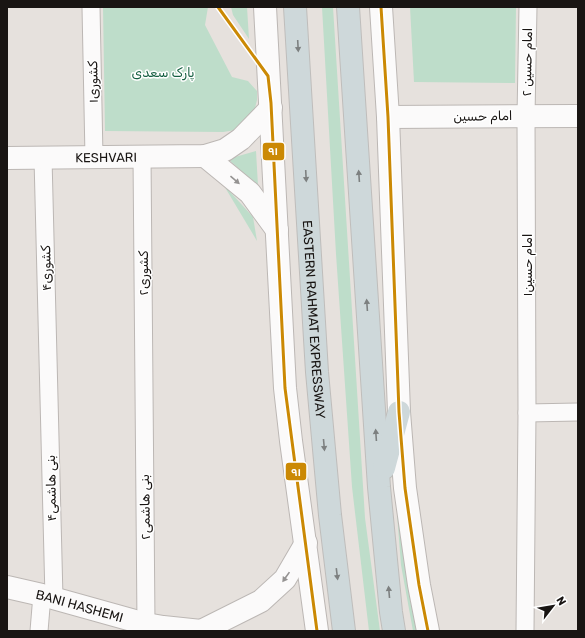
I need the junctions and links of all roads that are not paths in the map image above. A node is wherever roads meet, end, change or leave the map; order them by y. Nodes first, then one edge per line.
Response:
1 (91, 7) edge
2 (265, 7) edge
3 (295, 7) edge
4 (348, 7) edge
5 (381, 7) edge
6 (528, 7) edge
7 (270, 108) junction
8 (526, 116) junction
9 (578, 116) edge
10 (388, 118) junction
11 (142, 156) junction
12 (205, 156) junction
13 (94, 157) junction
14 (7, 158) edge
15 (43, 158) junction
16 (277, 230) junction
17 (48, 378) joint
18 (144, 390) joint
19 (399, 412) junction
20 (578, 412) edge
21 (527, 413) junction
22 (379, 487) junction
23 (306, 543) junction
24 (7, 586) edge
25 (48, 596) junction
26 (157, 627) edge
27 (39, 631) edge
28 (201, 631) edge
29 (317, 631) edge
30 (344, 631) edge
31 (394, 631) edge
32 (428, 631) edge
33 (525, 631) edge

1 - 13 street, ۱کشوری
2 - 7 main road
3 -> 30 highway, EASTERN RAHMAT EXPRESSWAY
22 -> 4 highway
5 - 10 main road
6 - 8 street, ۲ امام حسین
7 - 12 main road, KESHVARI
7 - 16 main road
8 - 9 main road, امام حسین
8 - 10 main road, امام حسین
8 - 21 street, امام حسین۱
10 - 19 main road
11 - 12 main road, KESHVARI
11 - 13 main road, KESHVARI
11 - 18 street, کشوری۲
12 -> 16 main road
13 - 15 main road, KESHVARI
14 - 15 main road, KESHVARI
15 - 17 street, کشوری۴
16 - 23 main road
17 - 25 street, ۴بنی هاشمی
18 - 26 street, ۲بنی هاشمی
19 - 22 highway
19 - 32 main road
20 - 21 street
21 - 33 street, امام حسین۱
31 -> 22 highway
23 -> 28 main road
23 - 29 main road
24 - 25 main road, BANI HASHEMI
25 - 26 main road, BANI HASHEMI
25 - 27 street, ۴بنی هاشمی
26 - 28 main road, BANI HASHEMI

